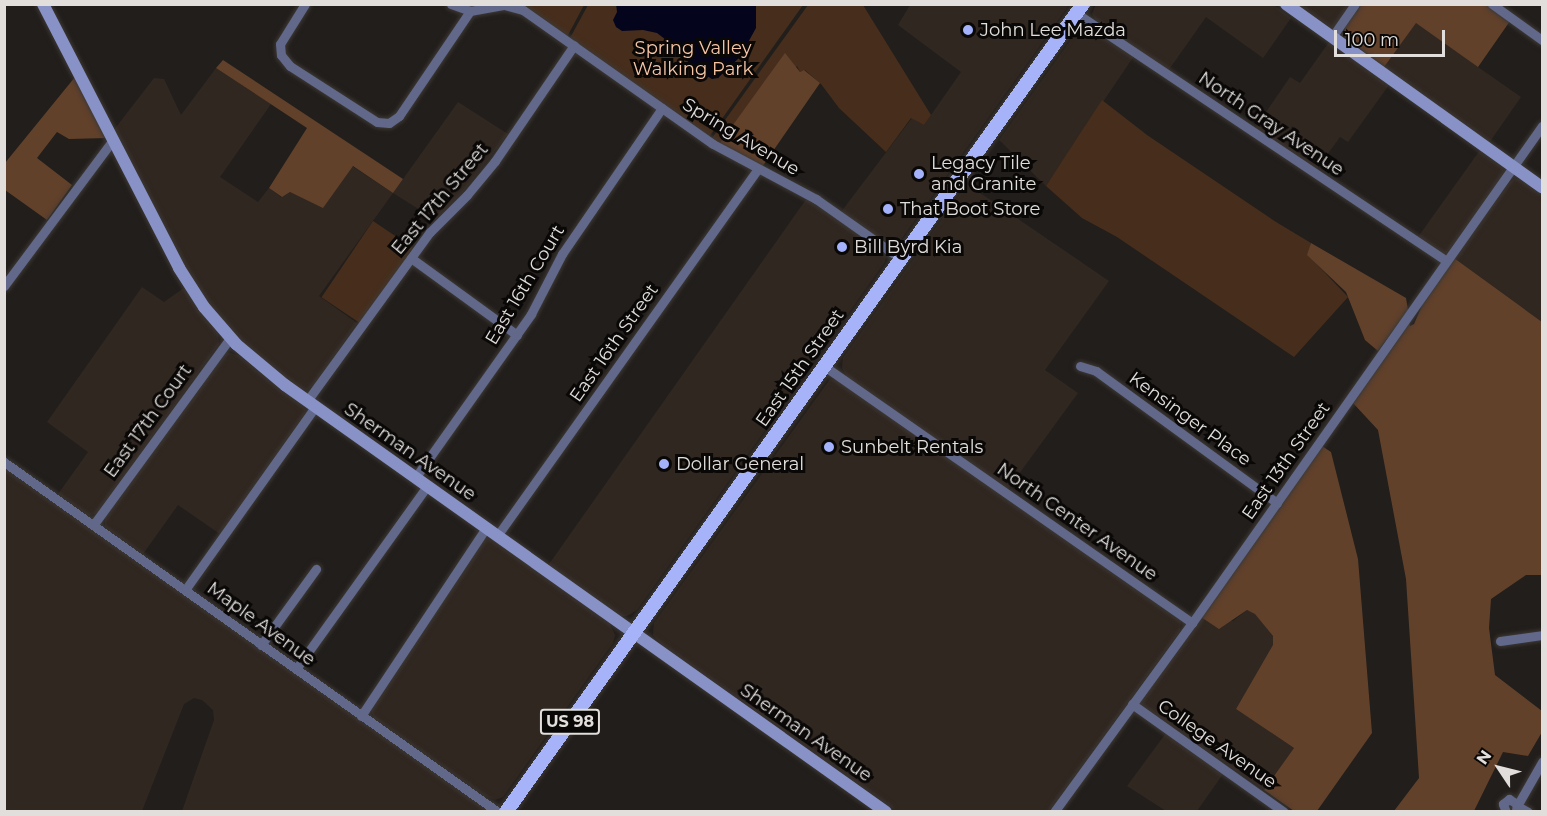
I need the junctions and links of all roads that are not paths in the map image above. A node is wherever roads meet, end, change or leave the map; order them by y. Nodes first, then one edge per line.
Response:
1 (43, 4) edge
2 (305, 4) edge
3 (451, 4) edge
4 (1286, 4) edge
5 (1355, 4) edge
6 (1492, 4) edge
7 (1079, 9) edge
8 (470, 11) junction
9 (1332, 38) junction
10 (1542, 40) edge
11 (574, 45) junction
12 (662, 108) junction
13 (1542, 126) edge
14 (113, 140) junction
15 (1514, 167) junction
16 (758, 169) junction
17 (1542, 187) edge
18 (411, 258) junction
19 (900, 259) junction
20 (1447, 261) junction
21 (4, 286) edge
22 (517, 334) junction
23 (230, 338) junction
24 (824, 366) junction
25 (1080, 366) dead end
26 (311, 404) junction
27 (4, 462) edge
28 (416, 478) junction
29 (427, 486) junction
30 (1277, 502) junction
31 (94, 524) junction
32 (486, 528) junction
33 (497, 536) junction
34 (316, 569) dead end
35 (185, 590) junction
36 (1192, 623) junction
37 (634, 633) junction
38 (1542, 635) edge
39 (1500, 641) dead end
40 (261, 645) junction
41 (296, 669) junction
42 (1132, 704) junction
43 (361, 716) junction
44 (1542, 762) edge
45 (1516, 809) edge
46 (498, 812) edge
47 (506, 812) edge
48 (886, 812) edge
49 (1054, 812) edge
50 (1284, 812) edge
51 (1506, 812) edge
52 (1528, 812) edge

1 - 14 street, Sherman Avenue
2 - 8 street
3 - 8 street
4 - 9 street
5 - 9 street
6 - 10 street
7 - 19 main road, East 15th Street / US 98
7 - 20 street, North Gray Avenue
8 - 11 street, Spring Avenue
9 - 15 street
11 - 12 street, Spring Avenue
11 - 18 street, East 17th Street
12 - 16 street, Spring Avenue
12 - 22 street, East 16th Court
13 - 15 street, East 13th Street
14 - 21 street
14 - 23 street, Sherman Avenue
15 - 17 street
15 - 20 street, East 13th Street
16 - 19 street, Spring Avenue
16 - 33 street, East 16th Street
18 - 22 street
18 - 26 street, East 17th Street
19 - 24 main road, East 15th Street / US 98
20 - 30 street, East 13th Street
22 - 28 street, East 16th Court
23 - 26 street, Sherman Avenue
23 - 31 street, East 17th Court
24 - 36 street, North Center Avenue
24 - 37 main road, East 15th Street / US 98
25 - 30 street, Kensinger Place
26 - 28 street, Sherman Avenue
26 - 35 street, East 17th Street
27 - 31 street, Maple Avenue
28 - 29 street, Sherman Avenue
29 - 32 street, Sherman Avenue
29 - 41 street
30 - 36 street, East 13th Street
31 - 35 street, Maple Avenue
32 - 33 street, Sherman Avenue
32 - 43 street
33 - 37 street, Sherman Avenue
34 - 40 street
35 - 40 street, Maple Avenue
36 - 42 street, East 13th Street
37 - 47 main road, East 15th Street / US 98
37 - 48 street, Sherman Avenue
38 - 39 street
40 - 41 street, Maple Avenue
41 - 43 street, Maple Avenue
42 - 49 street, East 13th Street
42 - 50 street, College Avenue
43 - 46 street, Maple Avenue
44 - 45 street
45 - 51 street
45 - 52 street

